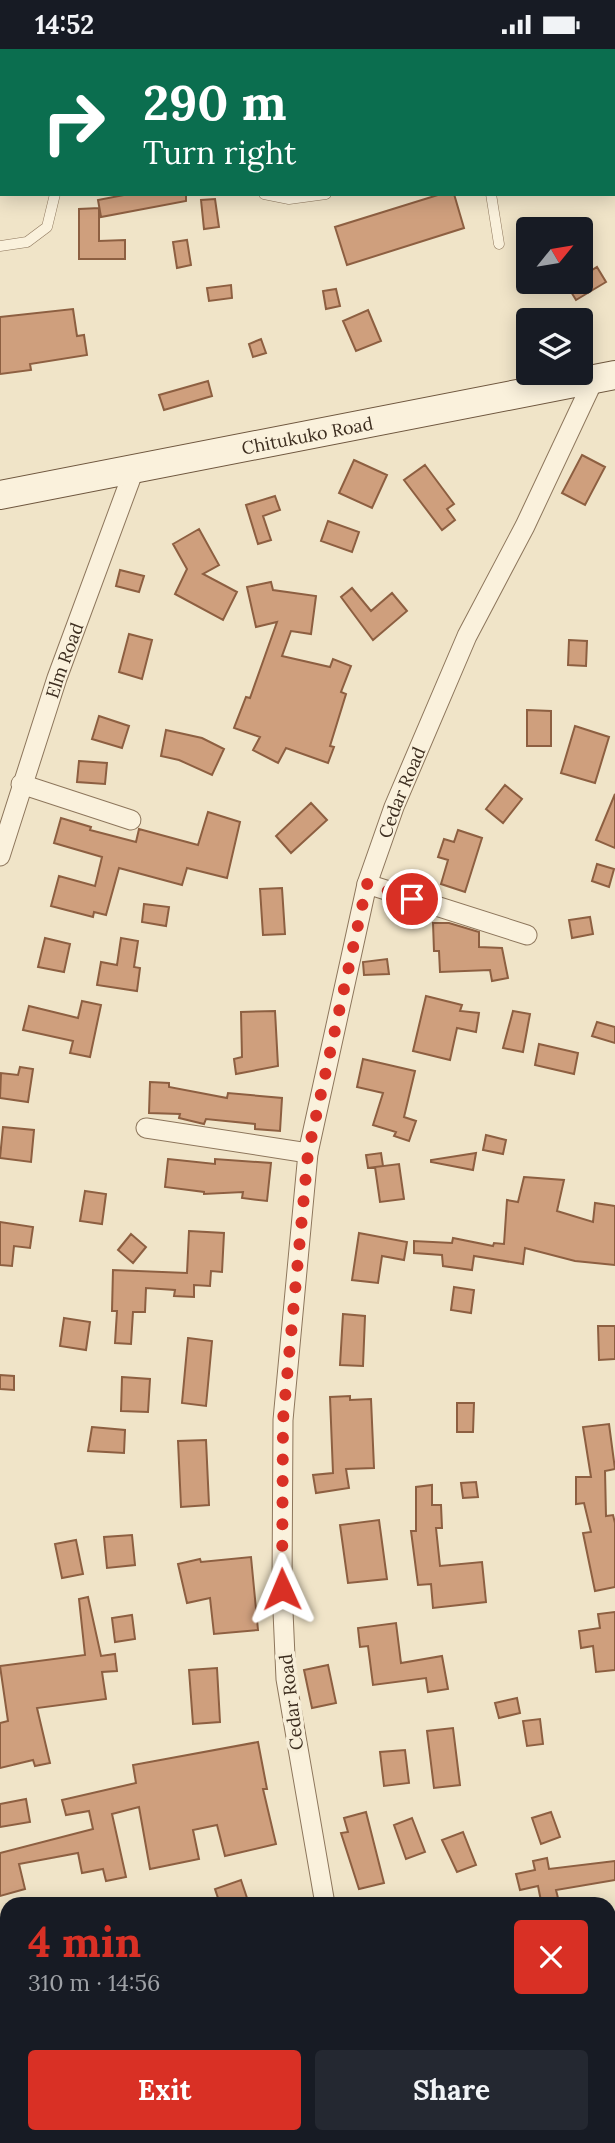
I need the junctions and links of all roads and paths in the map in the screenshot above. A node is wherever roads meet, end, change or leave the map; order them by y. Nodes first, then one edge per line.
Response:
1 (55, 196) edge
2 (274, 196) edge
3 (311, 196) edge
4 (491, 196) edge
5 (499, 244) dead end
6 (0, 246) edge
7 (604, 377) edge
8 (135, 467) junction
9 (0, 495) edge
10 (21, 784) junction
11 (131, 820) dead end
12 (0, 856) edge
13 (367, 884) junction
14 (527, 935) dead end
15 (146, 1128) dead end
16 (308, 1153) junction
17 (323, 1897) edge

1 - 6 lane
2 - 3 lane
4 - 5 lane
7 - 8 street, Chitukuko Road
7 - 13 street, Cedar Road
8 - 9 street, Chitukuko Road
8 - 10 street, Elm Road
10 - 11 street
10 - 12 street, Elm Road
13 - 14 street
13 - 16 street, Cedar Road
15 - 16 street
16 - 17 street, Cedar Road

